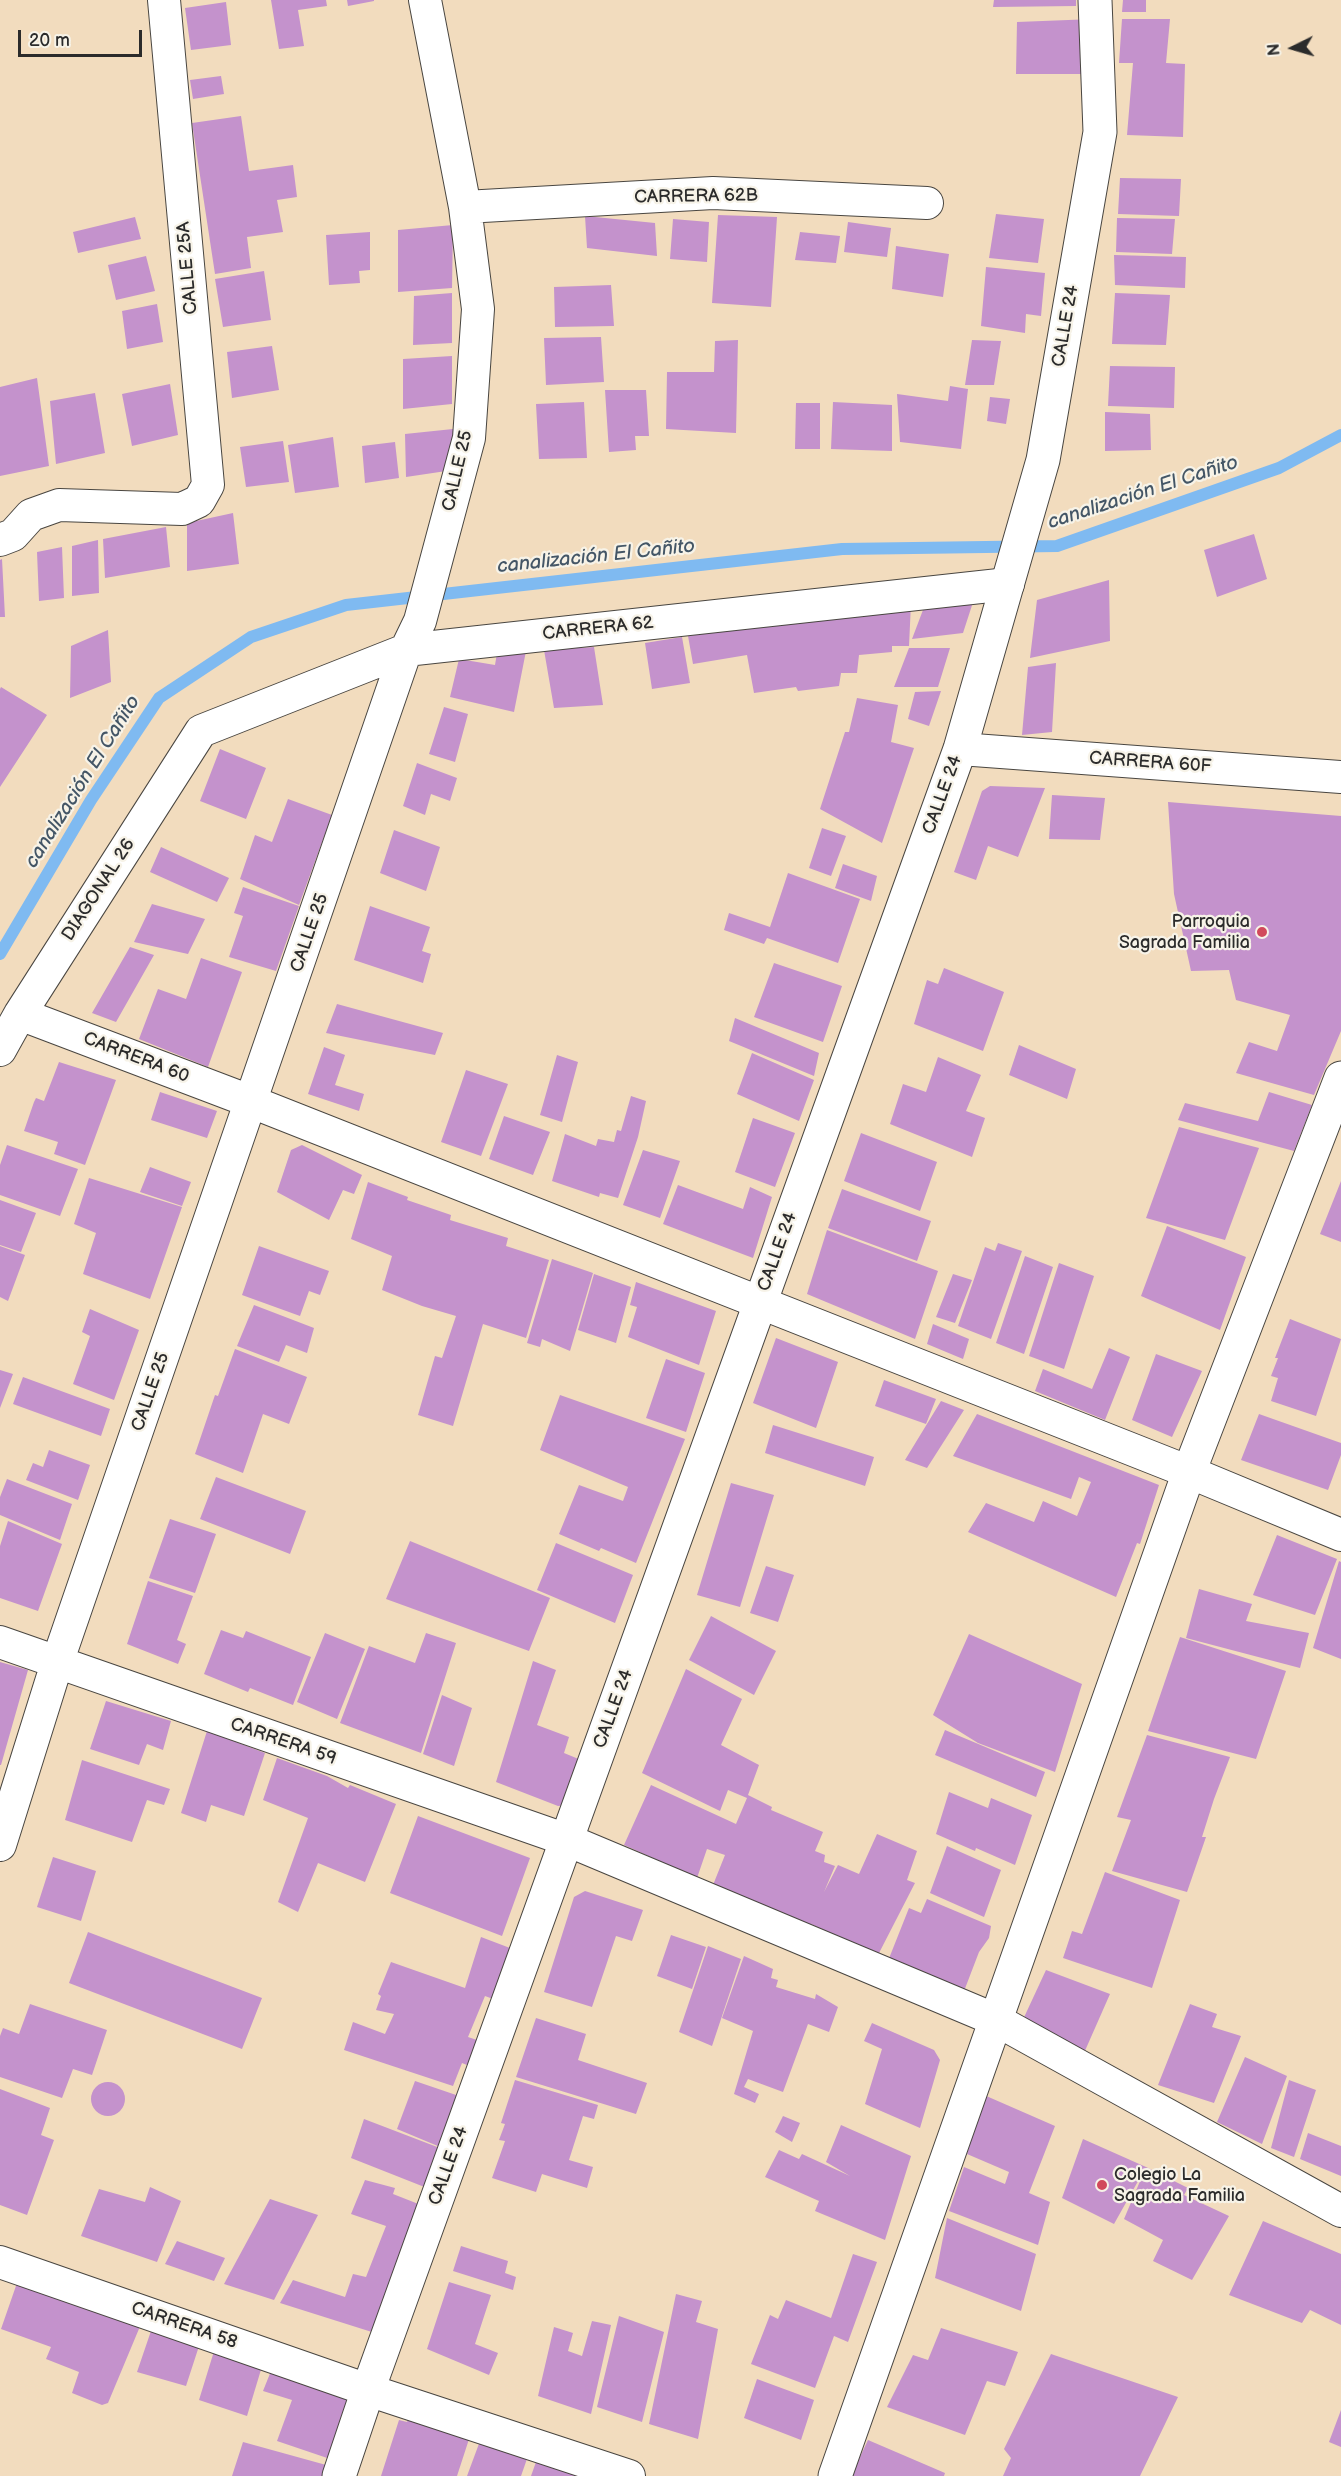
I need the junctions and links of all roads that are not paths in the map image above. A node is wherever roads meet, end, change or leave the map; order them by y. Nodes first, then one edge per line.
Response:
1 (164, 0) edge
2 (425, 0) edge
3 (1095, 0) edge
4 (927, 203) dead end
5 (465, 207) junction
6 (0, 540) edge
7 (1011, 575) junction
8 (406, 650) junction
9 (201, 731) joint
10 (960, 749) junction
11 (1341, 777) edge
12 (20, 1014) junction
13 (0, 1050) edge
14 (1341, 1078) edge
15 (252, 1102) junction
16 (760, 1303) junction
17 (1189, 1472) junction
18 (1341, 1535) edge
19 (0, 1642) edge
20 (57, 1663) junction
21 (567, 1840) junction
22 (0, 1845) edge
23 (996, 2020) junction
24 (1341, 2211) edge
25 (0, 2262) edge
26 (368, 2390) junction
27 (339, 2476) edge
28 (629, 2476) edge
29 (835, 2476) edge

1 - 6 street, CALLE 25A
2 - 5 street, CALLE 25
3 - 7 main road, CALLE 24
4 - 5 street, CARRERA 62B
5 - 8 street, CALLE 25
7 - 8 street, CARRERA 62
7 - 10 main road, CALLE 24
8 - 9 street, CARRERA 62
8 - 15 street, CALLE 25
9 - 12 street, DIAGONAL 26
10 - 11 street, CARRERA 60F
10 - 16 main road, CALLE 24
12 - 13 street, DIAGONAL 26
12 - 15 street, CARRERA 60
14 - 17 main road
15 - 16 street, CARRERA 60
15 - 20 street, CALLE 25
16 - 17 street, CARRERA 60
16 - 21 main road, CALLE 24
17 - 18 street, CARRERA 60
17 - 23 main road
19 - 20 street, CARRERA 59
20 - 21 street, CARRERA 59
20 - 22 street, CALLE 25
21 - 23 street, CARRERA 59
21 - 26 main road, CALLE 24
23 - 24 street, CARRERA 59
23 - 29 main road
25 - 26 street, CARRERA 58
26 - 27 main road, CALLE 24
26 - 28 street, CARRERA 58

